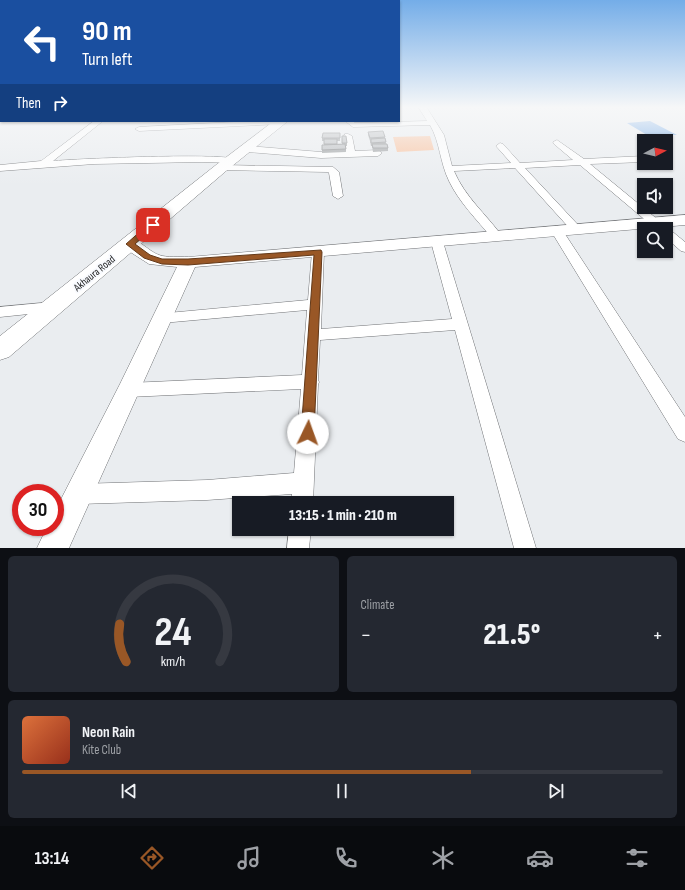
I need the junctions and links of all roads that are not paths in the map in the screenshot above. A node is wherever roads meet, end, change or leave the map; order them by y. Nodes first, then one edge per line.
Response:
1 (83, 134) edge
2 (267, 134) edge
3 (438, 134) edge
4 (348, 136) edge
5 (557, 142) dead end
6 (500, 146) dead end
7 (248, 149) junction
8 (378, 153) edge
9 (351, 154) junction
10 (637, 159) edge
11 (581, 162) junction
12 (44, 163) junction
13 (227, 164) junction
14 (517, 166) junction
15 (0, 168) edge
16 (449, 169) junction
17 (338, 196) dead end
18 (685, 220) edge
19 (654, 222) edge
20 (673, 224) edge
21 (637, 228) edge
22 (576, 229) junction
23 (557, 231) junction
24 (496, 236) junction
25 (673, 238) edge
26 (437, 242) junction
27 (130, 244) junction
28 (685, 248) edge
29 (318, 252) junction
30 (188, 262) junction
31 (315, 304) junction
32 (53, 307) junction
33 (0, 312) edge
34 (162, 318) junction
35 (461, 324) junction
36 (313, 335) junction
37 (0, 350) edge
38 (310, 382) junction
39 (129, 390) junction
40 (685, 433) edge
41 (304, 483) junction
42 (79, 494) junction
43 (303, 496) edge
44 (299, 536) edge
45 (53, 548) edge
46 (298, 548) edge
47 (525, 548) edge

1 - 12 street
2 - 7 main road, Akhaura Road
3 - 16 street
4 - 9 street
5 - 11 street
6 - 14 street
7 - 9 street
7 - 13 main road, Akhaura Road
8 - 9 street
10 - 11 street
11 - 14 street
11 - 19 street
12 - 13 street
12 - 15 street
13 - 17 street
13 - 27 main road, Akhaura Road
14 - 16 street
14 - 22 street
16 - 24 street
18 - 20 street
21 - 22 street
22 - 23 street
23 - 24 street
23 - 40 street
24 - 26 street
25 - 28 street
26 - 29 street
26 - 35 street
27 - 30 street
27 - 32 main road, Akhaura Road
29 - 30 street
29 - 31 street
30 - 34 street
31 - 34 street
31 - 36 street
32 - 33 street
32 - 37 main road, Akhaura Road
34 - 39 street
35 - 36 street
35 - 47 street
36 - 38 street
38 - 39 street
38 - 41 street
39 - 42 street
41 - 42 street
41 - 43 street
42 - 45 street
44 - 46 street

